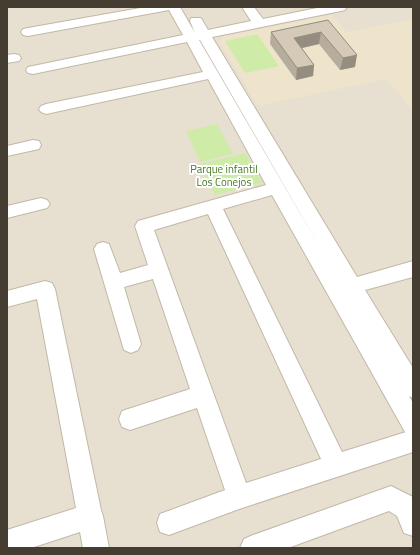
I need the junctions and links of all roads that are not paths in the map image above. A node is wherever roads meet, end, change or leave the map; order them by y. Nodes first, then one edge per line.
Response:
1 (167, 7) edge
2 (174, 7) edge
3 (188, 7) edge
4 (248, 7) edge
5 (341, 7) edge
6 (307, 10) edge
7 (260, 23) junction
8 (28, 32) dead end
9 (198, 37) junction
10 (33, 70) dead end
11 (212, 74) junction
12 (46, 109) dead end
13 (33, 145) dead end
14 (7, 151) edge
15 (276, 188) junction
16 (41, 204) dead end
17 (213, 206) junction
18 (7, 212) edge
19 (103, 249) dead end
20 (160, 269) junction
21 (413, 270) edge
22 (113, 283) junction
23 (353, 285) junction
24 (335, 290) junction
25 (7, 298) edge
26 (131, 344) dead end
27 (413, 388) edge
28 (204, 396) junction
29 (130, 419) dead end
30 (413, 424) edge
31 (413, 441) edge
32 (336, 465) junction
33 (239, 497) junction
34 (91, 516) junction
35 (169, 523) dead end
36 (413, 524) edge
37 (7, 543) edge
38 (96, 548) edge
39 (253, 548) edge

1 - 8 street
2 - 9 street
3 - 9 street
4 - 7 street
5 - 6 street
6 - 7 street
7 - 9 street
9 - 10 street
9 - 11 street
9 - 23 street
11 - 12 street
11 - 15 street
13 - 14 street
15 - 17 street
15 - 24 street
16 - 18 street
17 - 20 street
17 - 32 street
19 - 22 street
20 - 22 street
20 - 28 street
21 - 23 street
22 - 26 street
23 - 24 street
23 - 27 street
24 - 30 street
25 - 34 street
28 - 29 street
28 - 33 street
31 - 32 street
32 - 33 street
33 - 35 street
34 - 37 street
34 - 38 street
36 - 39 street

